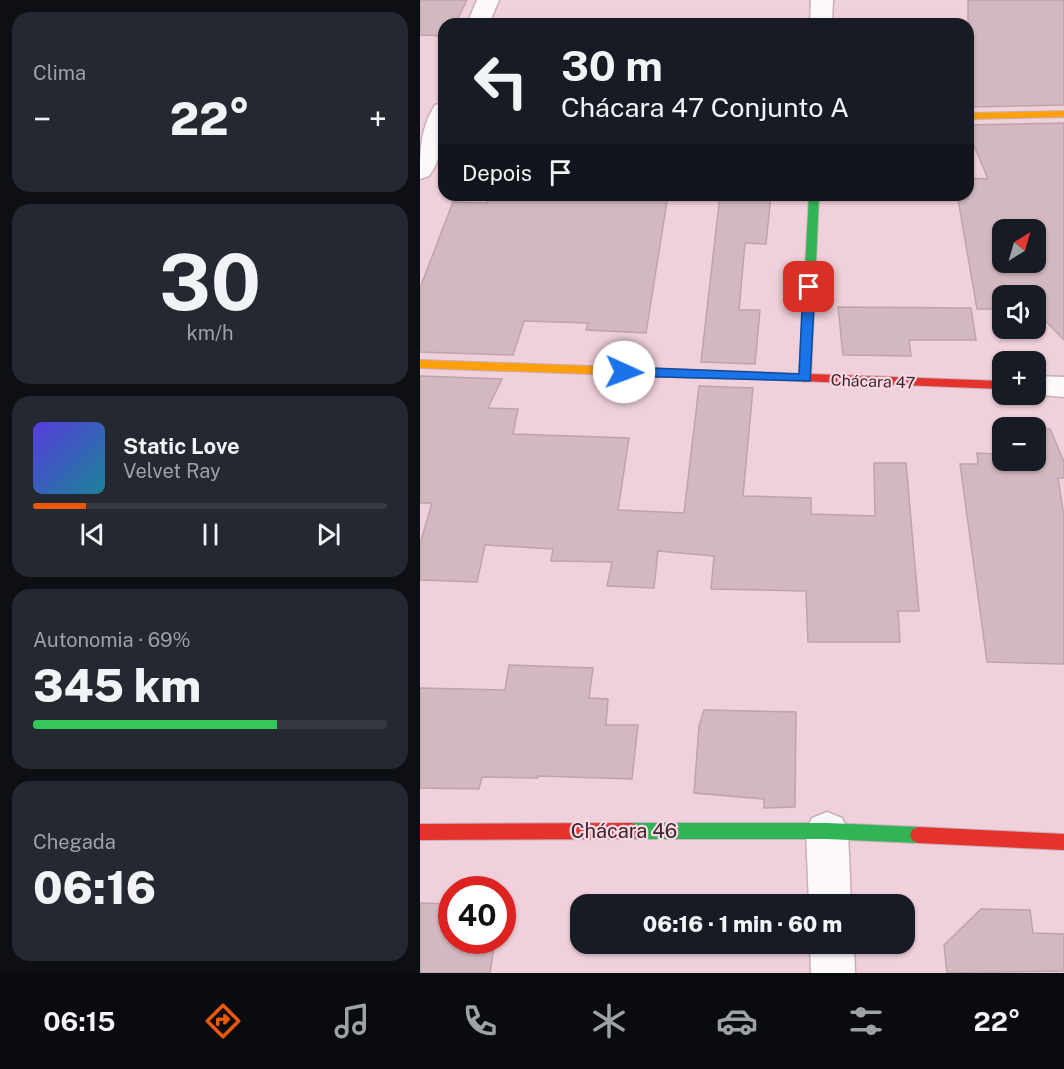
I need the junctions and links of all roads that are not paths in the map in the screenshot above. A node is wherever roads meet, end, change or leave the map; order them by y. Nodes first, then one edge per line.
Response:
1 (488, 0) edge
2 (822, 0) edge
3 (480, 18) edge
4 (821, 18) edge
5 (1064, 114) edge
6 (974, 116) edge
7 (438, 125) edge
8 (420, 171) edge
9 (814, 201) edge
10 (420, 364) edge
11 (805, 378) junction
12 (992, 385) edge
13 (1046, 386) edge
14 (1064, 387) edge
15 (420, 831) edge
16 (827, 831) junction
17 (1064, 842) edge
18 (830, 894) edge
19 (832, 954) edge
20 (833, 973) edge

1 - 3 street
2 - 4 street
5 - 6 street
7 - 8 street
9 - 11 street
10 - 11 street, Chácara 47
11 - 12 street, Chácara 47
13 - 14 street
15 - 16 street, Chácara 46
16 - 17 street, Chácara 46
16 - 18 street
19 - 20 street

